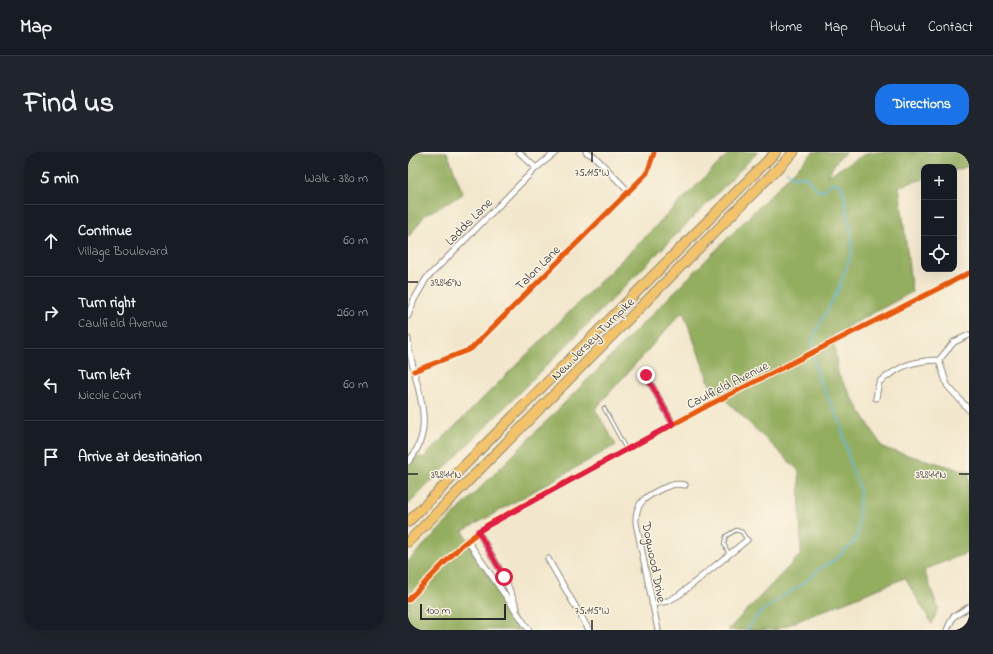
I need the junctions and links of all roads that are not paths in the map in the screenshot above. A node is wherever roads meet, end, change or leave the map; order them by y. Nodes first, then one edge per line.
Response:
1 (519, 152) edge
2 (556, 152) edge
3 (586, 152) edge
4 (776, 152) edge
5 (794, 152) edge
6 (654, 153) edge
7 (536, 168) junction
8 (628, 191) junction
9 (969, 273) edge
10 (408, 316) edge
11 (969, 335) edge
12 (408, 339) edge
13 (939, 360) junction
14 (414, 370) junction
15 (646, 375) dead end
16 (876, 398) dead end
17 (604, 408) dead end
18 (969, 410) edge
19 (673, 424) junction
20 (626, 449) junction
21 (408, 462) edge
22 (685, 485) dead end
23 (408, 522) edge
24 (478, 531) junction
25 (467, 540) junction
26 (747, 540) joint
27 (408, 542) edge
28 (729, 554) junction
29 (548, 559) dead end
30 (408, 600) edge
31 (652, 604) junction
32 (969, 608) edge
33 (521, 616) junction
34 (529, 630) edge
35 (589, 630) edge
36 (658, 630) edge
37 (947, 630) edge

1 - 7 street
2 - 7 street, Ladds Lane
3 - 8 street
4 - 23 highway, New Jersey Turnpike
5 - 27 highway, New Jersey Turnpike
6 - 8 street, Talon Lane
7 - 10 street, Ladds Lane
8 - 14 street, Talon Lane
9 - 19 street, Caulfield Avenue
11 - 13 street
12 - 14 street
13 - 16 street
13 - 18 street
14 - 21 street
15 - 19 street
17 - 20 lane
19 - 20 street, Caulfield Avenue
20 - 24 street, Caulfield Avenue
22 - 31 street, Dogwood Drive
24 - 25 street, Caulfield Avenue
24 - 33 street
25 - 30 street, Caulfield Avenue
25 - 33 street
26 - 28 street
26 - 28 lane
28 - 31 street
29 - 35 street
31 - 36 street, Dogwood Drive
32 - 37 street
33 - 34 street

